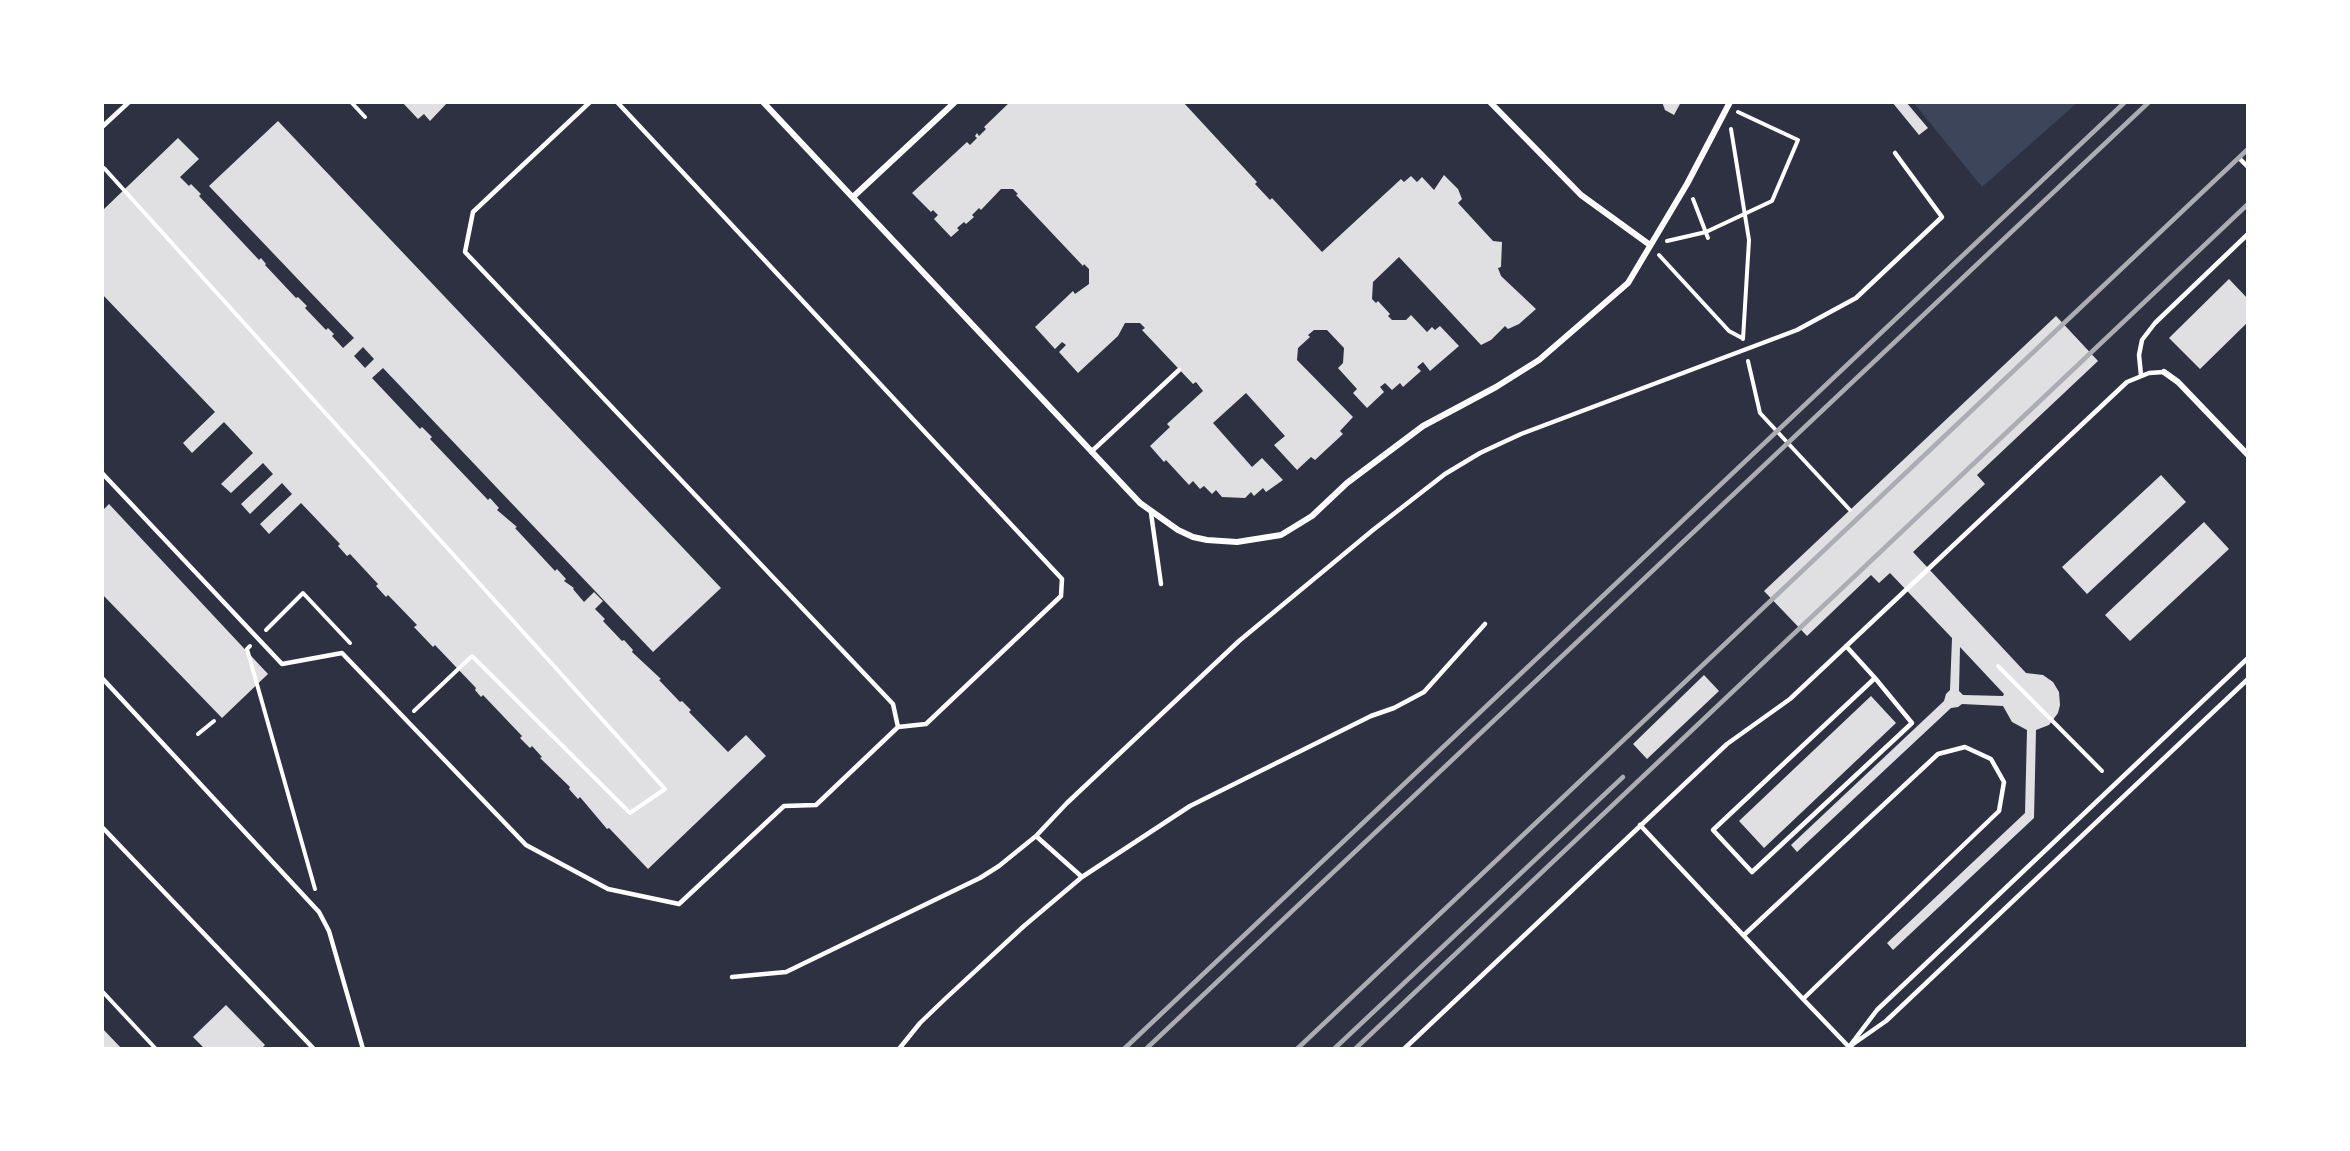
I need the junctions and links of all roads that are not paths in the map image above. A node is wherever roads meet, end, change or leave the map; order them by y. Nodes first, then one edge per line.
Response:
1 (129, 102) edge
2 (590, 102) edge
3 (616, 102) edge
4 (763, 102) edge
5 (955, 102) edge
6 (1490, 102) edge
7 (1729, 104) edge
8 (102, 127) edge
9 (1895, 153) dead end
10 (2239, 158) dead end
11 (2248, 167) edge
12 (853, 197) junction
13 (2248, 234) edge
14 (1650, 245) junction
15 (1179, 370) dead end
16 (2164, 372) joint
17 (2141, 375) junction
18 (1091, 452) junction
19 (2248, 455) edge
20 (102, 472) edge
21 (1151, 513) junction
22 (1161, 584) dead end
23 (1485, 624) dead end
24 (1846, 646) junction
25 (2248, 658) edge
26 (102, 678) edge
27 (1875, 678) junction
28 (2248, 679) edge
29 (898, 727) junction
30 (1640, 825) junction
31 (102, 827) edge
32 (1036, 836) junction
33 (1082, 877) junction
34 (1744, 935) junction
35 (732, 976) dead end
36 (1803, 999) junction
37 (1850, 1048) edge
38 (314, 1049) edge
39 (363, 1049) edge
40 (899, 1049) edge
41 (1404, 1049) edge

1 - 8 lane
2 - 29 lane
3 - 29 lane
4 - 12 street
5 - 12 street
6 - 14 street
7 - 14 street
9 - 32 lane
10 - 11 lane
12 - 18 street
13 - 17 lane
14 - 21 street
15 - 18 lane
16 - 17 lane
16 - 19 street
17 - 24 lane
18 - 21 street
20 - 29 lane
21 - 22 lane
23 - 33 lane
24 - 27 lane
24 - 30 lane
25 - 37 lane
26 - 39 lane
27 - 27 lane
28 - 37 lane
30 - 34 lane
30 - 41 lane
31 - 38 lane
32 - 33 lane
32 - 35 lane
33 - 40 lane
34 - 36 lane
34 - 36 lane
36 - 37 lane

